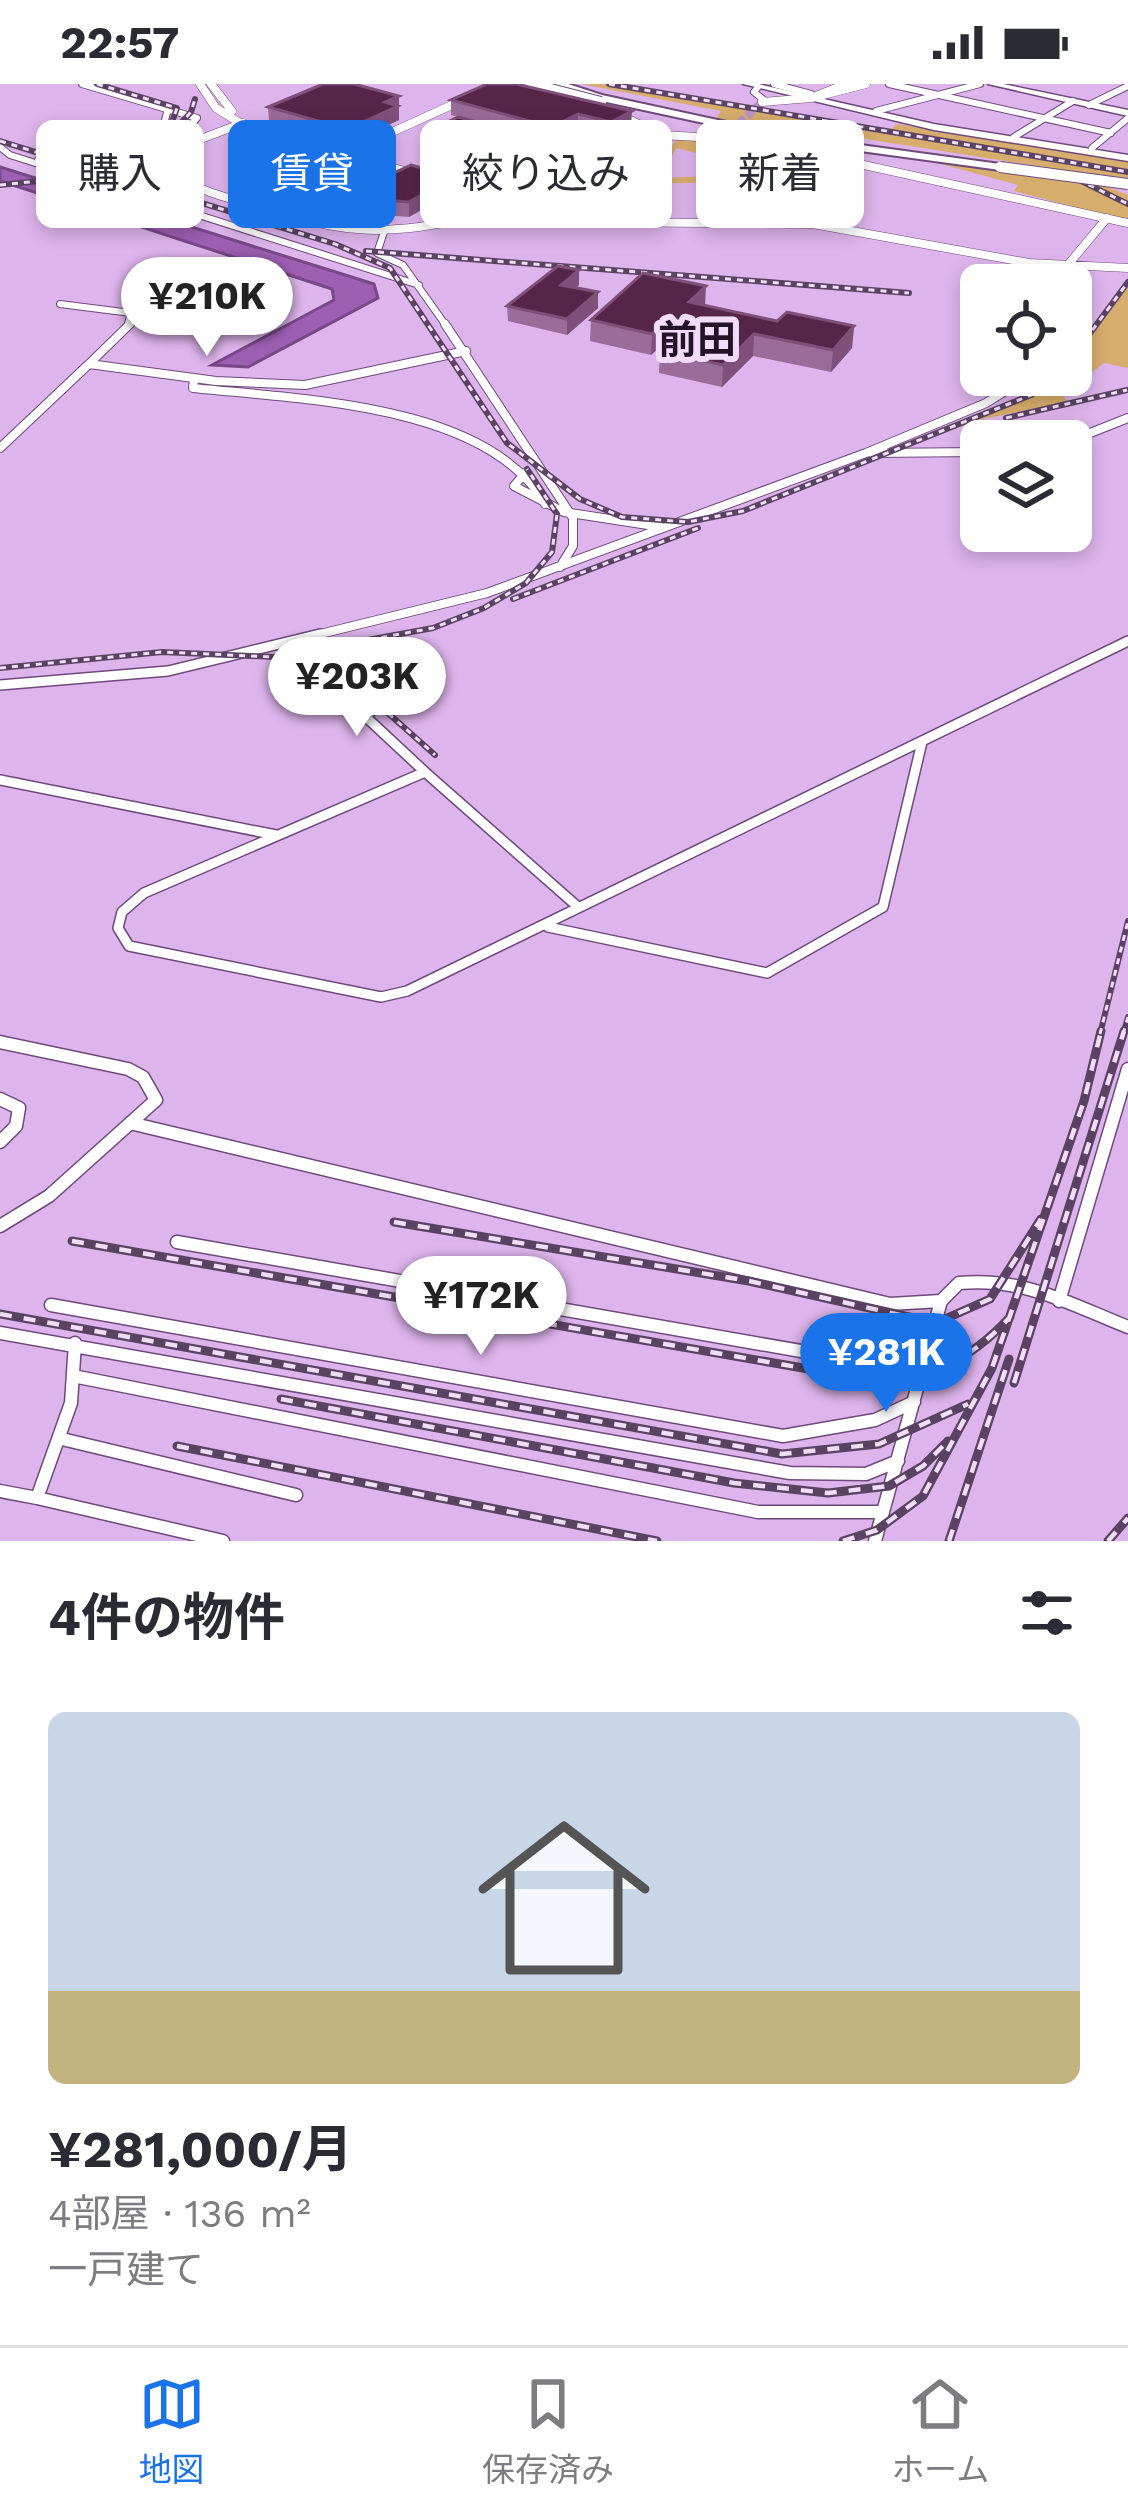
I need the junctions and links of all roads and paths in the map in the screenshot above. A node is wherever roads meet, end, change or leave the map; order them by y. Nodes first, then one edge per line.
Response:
1 (82, 84) edge
2 (200, 84) edge
3 (211, 84) edge
4 (531, 84) edge
5 (546, 84) edge
6 (558, 84) edge
7 (747, 84) edge
8 (774, 84) edge
9 (846, 84) edge
10 (866, 84) edge
11 (889, 84) edge
12 (980, 84) edge
13 (992, 84) edge
14 (1010, 84) edge
15 (1115, 84) edge
16 (759, 86) edge
17 (1127, 87) edge
18 (517, 88) edge
19 (576, 88) edge
20 (482, 92) edge
21 (938, 95) junction
22 (810, 97) junction
23 (763, 101) joint
24 (1073, 101) junction
25 (1090, 103) junction
26 (168, 109) junction
27 (876, 111) junction
28 (1128, 113) edge
29 (428, 116) junction
30 (632, 117) junction
31 (1044, 118) junction
32 (165, 120) edge
33 (195, 120) edge
34 (235, 120) edge
35 (250, 120) edge
36 (442, 120) edge
37 (637, 120) edge
38 (712, 120) edge
39 (715, 120) edge
40 (715, 120) edge
41 (696, 121) edge
42 (228, 128) edge
43 (396, 130) edge
44 (1111, 133) junction
45 (672, 135) edge
46 (1014, 137) junction
47 (864, 145) edge
48 (0, 147) edge
49 (1092, 148) junction
50 (864, 149) edge
51 (10, 155) junction
52 (1128, 156) edge
53 (22, 159) junction
54 (0, 160) edge
55 (36, 160) edge
56 (36, 163) edge
57 (1000, 165) junction
58 (396, 168) edge
59 (417, 175) edge
60 (1128, 182) edge
61 (228, 198) edge
62 (204, 217) edge
63 (1107, 218) junction
64 (1128, 223) edge
65 (420, 226) edge
66 (672, 226) edge
67 (373, 228) edge
68 (385, 229) junction
69 (1069, 264) joint
70 (1092, 264) edge
71 (1128, 265) edge
72 (419, 285) junction
73 (60, 304) dead end
74 (466, 351) junction
75 (89, 364) junction
76 (194, 379) junction
77 (997, 396) edge
78 (1128, 418) edge
79 (1092, 432) edge
80 (0, 448) edge
81 (960, 452) edge
82 (866, 453) junction
83 (525, 473) junction
84 (545, 504) junction
85 (569, 512) junction
86 (667, 527) junction
87 (560, 567) junction
88 (1128, 641) edge
89 (0, 685) edge
90 (385, 695) dead end
91 (922, 742) junction
92 (425, 772) junction
93 (0, 780) edge
94 (277, 835) junction
95 (578, 907) junction
96 (548, 927) junction
97 (0, 1042) edge
98 (1128, 1069) edge
99 (0, 1099) edge
100 (130, 1123) junction
101 (0, 1142) edge
102 (0, 1226) edge
103 (177, 1242) dead end
104 (941, 1301) junction
105 (1059, 1301) junction
106 (51, 1305) dead end
107 (1128, 1327) edge
108 (0, 1333) edge
109 (75, 1342) junction
110 (929, 1357) junction
111 (78, 1378) junction
112 (914, 1402) junction
113 (62, 1439) junction
114 (898, 1461) junction
115 (0, 1491) edge
116 (296, 1495) dead end
117 (37, 1498) junction
118 (881, 1512) junction
119 (223, 1541) edge
120 (875, 1541) edge

1 - 26 street
2 - 34 street
3 - 35 street
4 - 41 highway, bridge
5 - 38 highway
6 - 39 highway
7 - 16 main road
8 - 22 street
9 - 22 street
10 - 22 street
11 - 21 street
12 - 21 street
13 - 24 main road
14 - 25 main road
15 - 17 street
16 - 22 main road
16 - 23 street
17 - 25 street
18 - 30 street
19 - 30 highway
19 - 40 highway
20 - 29 street
21 - 27 street
21 - 31 street
22 - 23 street
22 - 27 main road
22 - 52 main road
24 - 25 main road
24 - 31 street
25 - 28 main road
26 - 32 street
26 - 33 street
27 - 46 main road
28 - 44 street
29 - 36 street
29 - 43 street
30 - 37 street
31 - 44 street
31 - 46 street
42 - 61 street
44 - 49 street
45 - 63 street
46 - 49 main road
47 - 57 highway
48 - 51 street
49 - 52 main road
50 - 57 highway
51 - 53 street
51 - 54 street
53 - 55 street
53 - 56 street
57 - 60 highway, bridge
58 - 59 street
62 - 72 street
63 - 64 street
63 - 69 street
65 - 68 street
66 - 69 street
67 - 68 street
68 - 72 street
70 - 71 street
72 - 74 street
73 - 75 street
74 - 76 street
74 - 85 street
75 - 76 street
75 - 80 street
76 - 83 street
77 - 82 street
78 - 79 street
81 - 82 street
82 - 86 street
83 - 84 street
83 - 84 street
84 - 85 street
85 - 86 street
85 - 87 street
86 - 87 street
87 - 89 street
88 - 91 street
90 - 92 street
91 - 95 street
91 - 96 street
92 - 94 street
92 - 95 street
93 - 94 street
94 - 96 street
95 - 96 street
97 - 100 street
98 - 105 street
99 - 101 street
100 - 102 street
100 - 104 street
103 - 110 street
104 - 105 street
104 - 110 street
105 - 107 street
106 - 112 street
108 - 109 street
109 - 111 street
109 - 114 street
110 - 112 street
111 - 113 street
111 - 118 street
112 - 114 street
113 - 116 street
113 - 117 street
114 - 118 street
115 - 117 street
117 - 119 street
118 - 120 street

